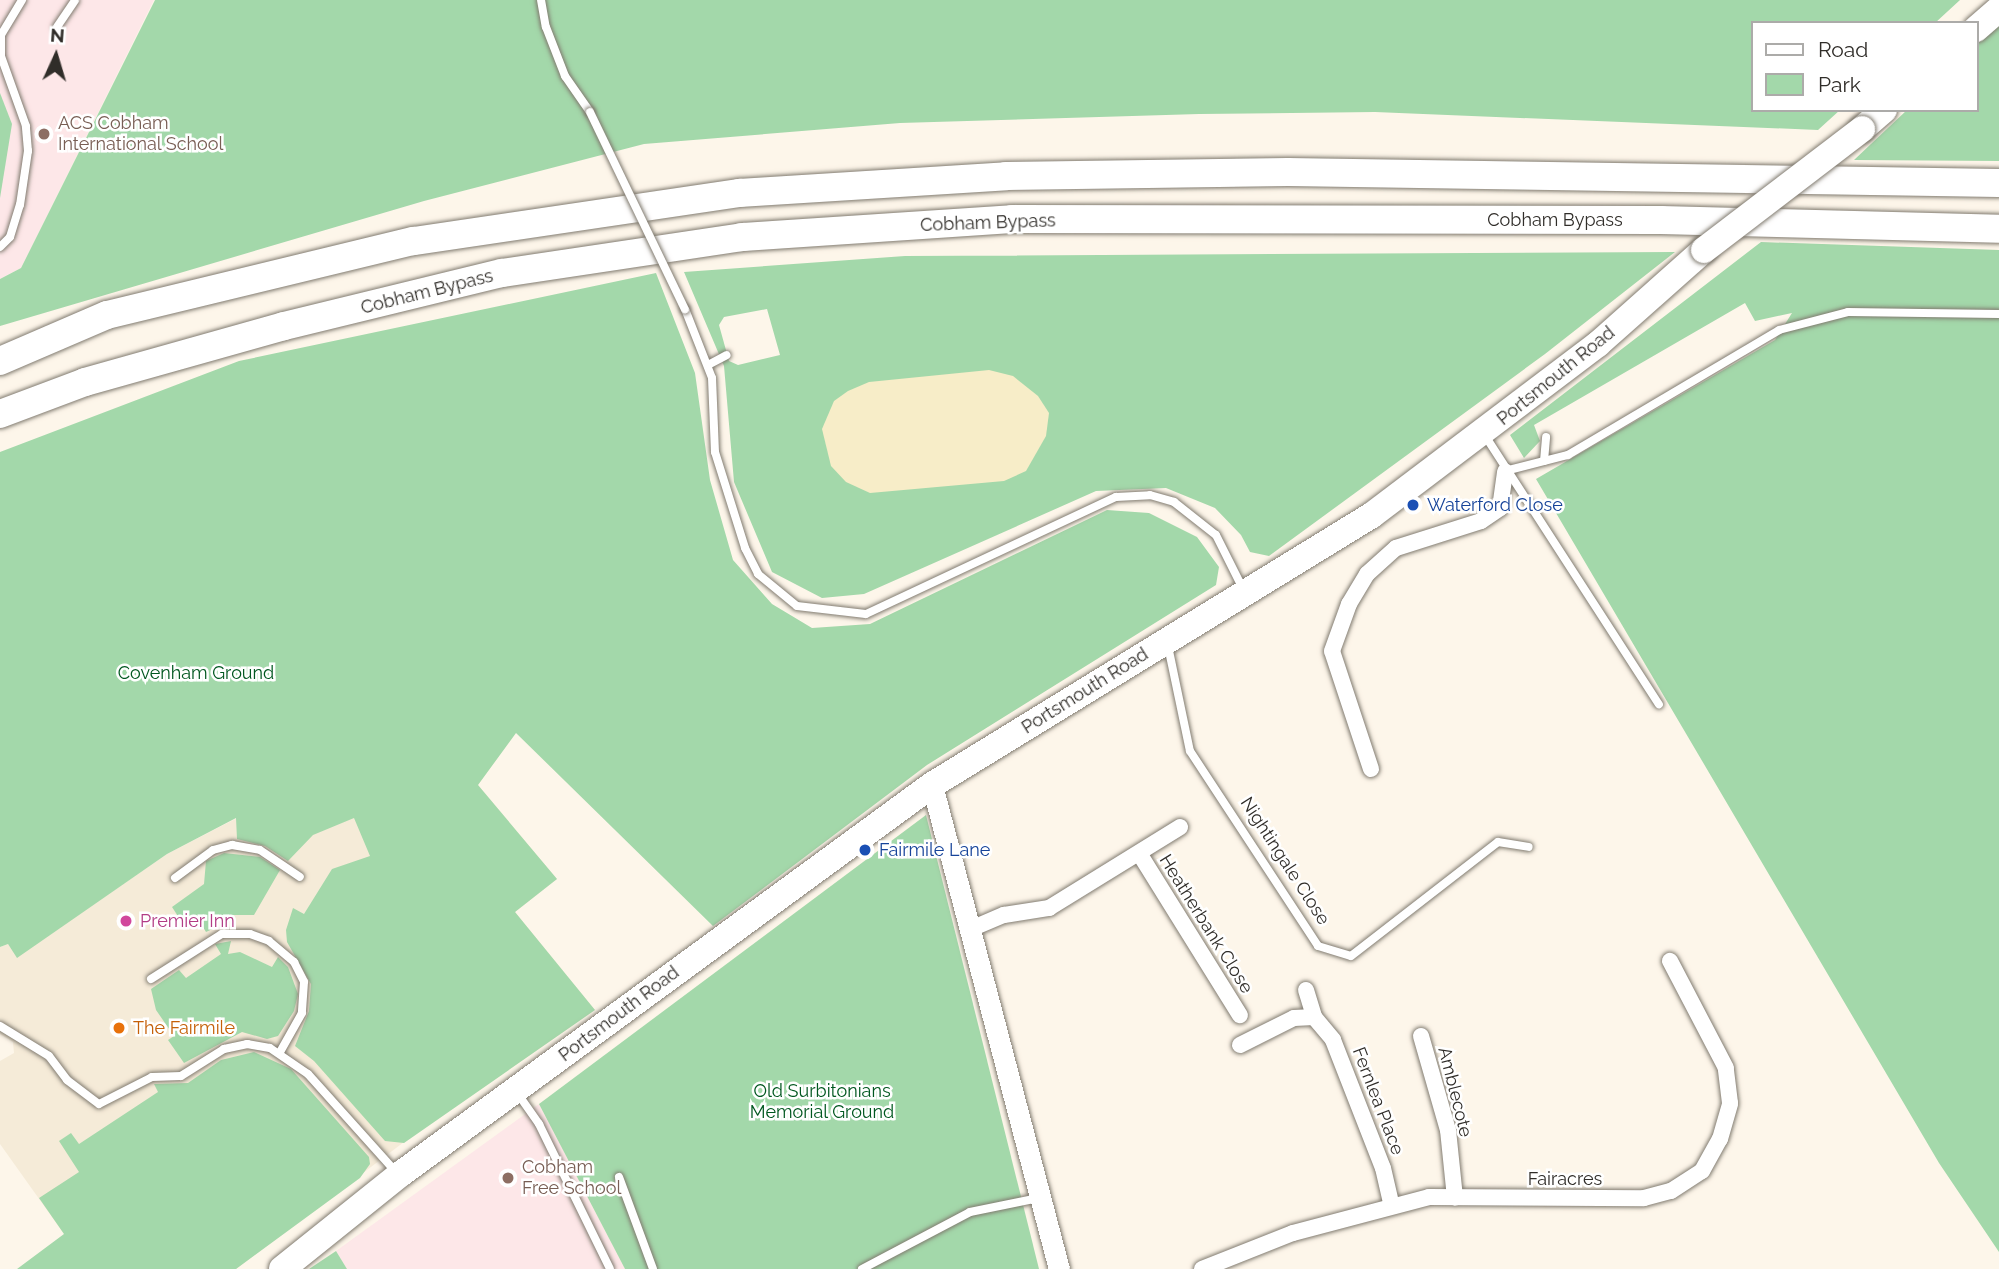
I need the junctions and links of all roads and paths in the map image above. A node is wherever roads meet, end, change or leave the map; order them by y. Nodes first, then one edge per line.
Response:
1 (22, 0) edge
2 (75, 0) edge
3 (541, 0) edge
4 (1999, 9) edge
5 (57, 27) dead end
6 (1978, 27) edge
7 (1882, 112) edge
8 (1999, 183) edge
9 (1999, 229) edge
10 (0, 247) edge
11 (1999, 314) edge
12 (727, 355) dead end
13 (0, 361) edge
14 (708, 365) junction
15 (0, 414) edge
16 (1484, 434) junction
17 (1546, 437) dead end
18 (1544, 461) junction
19 (1505, 471) junction
20 (1245, 592) junction
21 (1167, 641) junction
22 (1659, 704) dead end
23 (1371, 769) dead end
24 (932, 785) junction
25 (1180, 827) dead end
26 (1529, 846) dead end
27 (1139, 853) junction
28 (300, 877) dead end
29 (174, 878) dead end
30 (973, 928) junction
31 (1670, 961) dead end
32 (150, 979) dead end
33 (1306, 990) dead end
34 (1240, 1015) dead end
35 (1314, 1017) junction
36 (0, 1026) edge
37 (1421, 1036) dead end
38 (1240, 1045) dead end
39 (280, 1052) junction
40 (516, 1091) junction
41 (399, 1176) junction
42 (619, 1177) dead end
43 (1042, 1198) junction
44 (1455, 1198) junction
45 (1392, 1206) junction
46 (282, 1269) edge
47 (610, 1269) edge
48 (653, 1269) edge
49 (862, 1269) edge
50 (1059, 1269) edge
51 (1202, 1269) edge

1 - 10 lane
2 - 5 lane
3 - 14 lane, bridge
4 - 6 main road
7 - 16 main road, Portsmouth Road, bridge
8 - 13 highway
9 - 15 highway, Cobham Bypass
11 - 18 lane
12 - 14 lane
14 - 20 lane
16 - 19 lane
16 - 20 main road, Portsmouth Road
17 - 18 lane
18 - 19 lane
19 - 22 lane
19 - 23 street
20 - 21 main road, Portsmouth Road
21 - 24 main road, Portsmouth Road
21 - 26 lane, Nightingale Close
24 - 30 street
24 - 40 main road, Portsmouth Road
25 - 27 street
27 - 30 street
27 - 34 street, Heatherbank Close
28 - 29 lane
30 - 43 street
31 - 44 street, Fairacres
32 - 39 lane
33 - 35 street, Fernlea Place
35 - 38 street
35 - 45 street, Fernlea Place
36 - 39 lane
37 - 44 street, Amblecote
39 - 41 lane
40 - 41 main road, Portsmouth Road
40 - 47 lane
41 - 46 main road, Portsmouth Road
42 - 48 lane
43 - 49 lane
43 - 50 street
44 - 45 street, Fairacres
45 - 51 street, Fairacres

